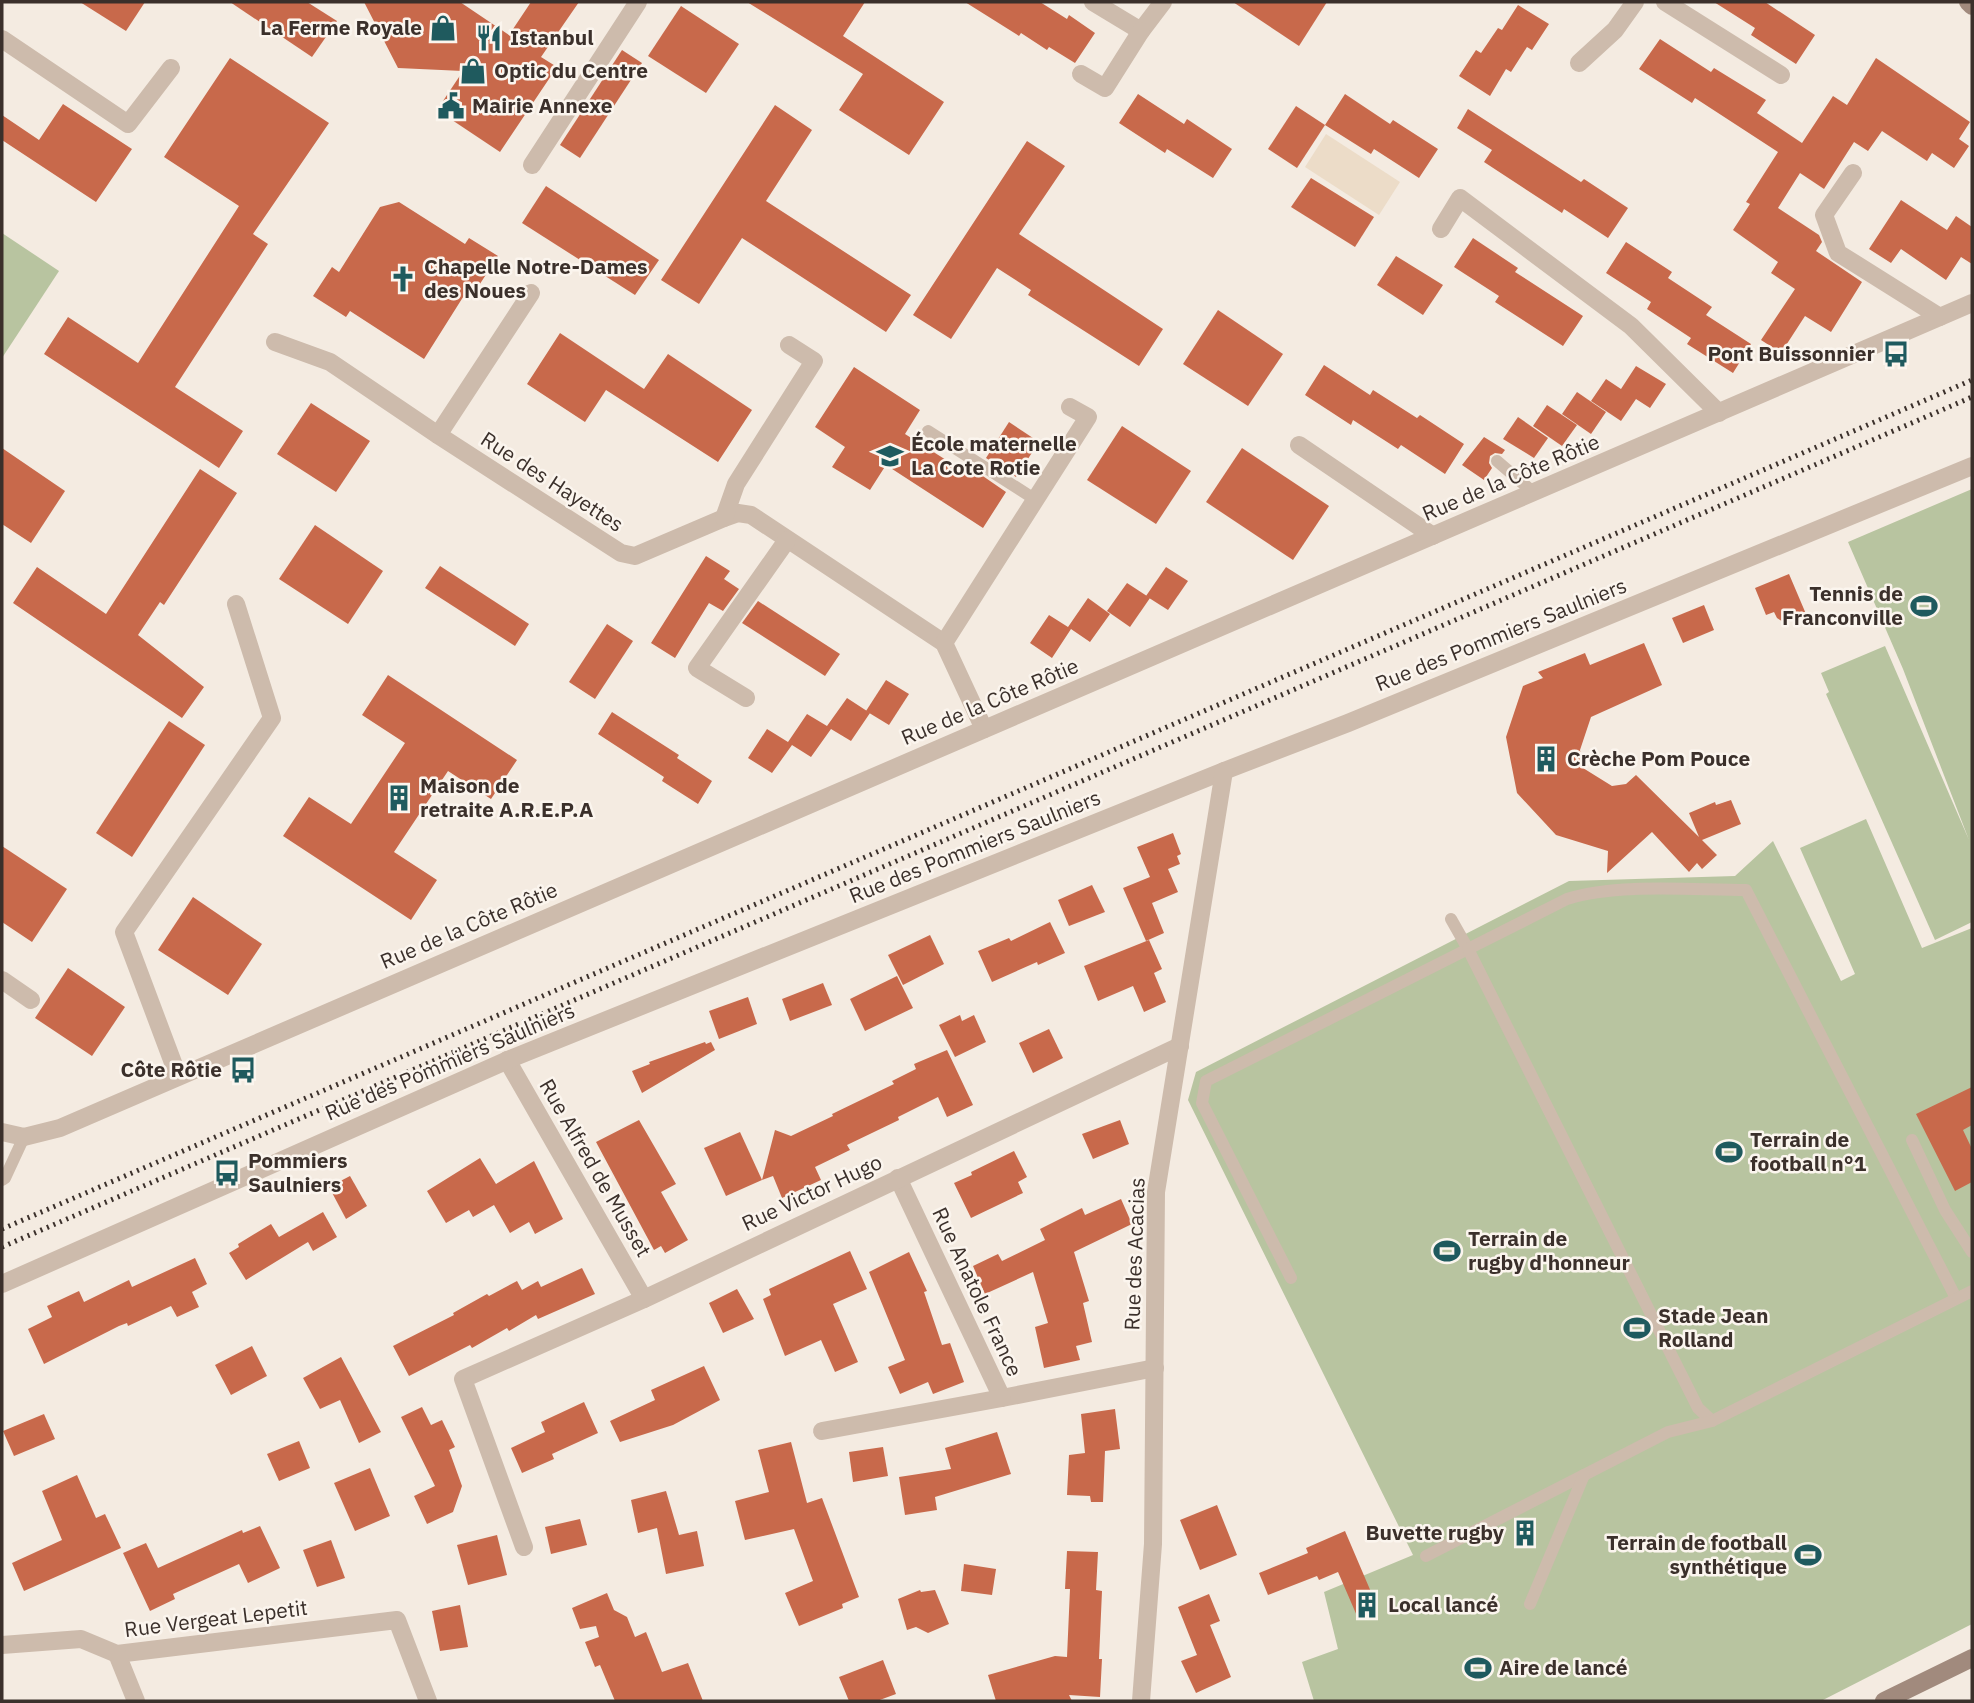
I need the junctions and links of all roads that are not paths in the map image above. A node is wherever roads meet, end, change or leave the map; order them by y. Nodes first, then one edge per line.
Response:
1 (638, 2) edge
2 (1093, 2) edge
3 (1163, 2) edge
4 (1635, 2) edge
5 (1665, 2) edge
6 (1968, 2) edge
7 (1972, 6) edge
8 (1141, 31) junction
9 (2, 38) edge
10 (1578, 63) dead end
11 (171, 68) dead end
12 (1081, 74) dead end
13 (1781, 75) dead end
14 (532, 165) dead end
15 (1853, 173) dead end
16 (1441, 229) dead end
17 (531, 293) dead end
18 (1972, 303) edge
19 (1940, 317) junction
20 (275, 342) dead end
21 (789, 345) dead end
22 (1070, 407) dead end
23 (1719, 413) junction
24 (928, 431) dead end
25 (438, 435) junction
26 (1299, 445) dead end
27 (1497, 461) dead end
28 (1972, 466) edge
29 (1533, 492) junction
30 (1036, 500) junction
31 (724, 518) junction
32 (1433, 536) junction
33 (787, 540) junction
34 (236, 604) dead end
35 (943, 643) junction
36 (746, 698) dead end
37 (984, 729) junction
38 (1224, 771) junction
39 (1451, 919) dead end
40 (1468, 949) junction
41 (2, 980) edge
42 (31, 1000) dead end
43 (1180, 1046) junction
44 (507, 1060) junction
45 (178, 1076) junction
46 (2, 1132) edge
47 (24, 1137) junction
48 (1912, 1140) dead end
49 (898, 1178) junction
50 (2, 1180) edge
51 (1972, 1252) edge
52 (1291, 1278) dead end
53 (2, 1284) edge
54 (1972, 1290) edge
55 (1956, 1298) junction
56 (644, 1299) junction
57 (1155, 1368) junction
58 (1002, 1398) junction
59 (1712, 1421) junction
60 (822, 1431) dead end
61 (1584, 1475) junction
62 (524, 1547) dead end
63 (1426, 1556) dead end
64 (1530, 1604) dead end
65 (2, 1645) edge
66 (117, 1654) junction
67 (1972, 1658) edge
68 (136, 1701) edge
69 (428, 1701) edge
70 (1141, 1701) edge
71 (1884, 1701) edge

1 - 14 street
2 - 8 street
3 - 8 street
4 - 10 street
5 - 13 street
6 - 7 street
8 - 12 street
9 - 11 street
15 - 19 street
16 - 23 street
17 - 25 street
18 - 19 street, Rue de la Côte Rôtie
19 - 23 street, Rue de la Côte Rôtie
20 - 25 street, Rue des Hayettes
21 - 31 street
22 - 30 street
23 - 29 street, Rue de la Côte Rôtie
24 - 30 lane
25 - 31 street, Rue des Hayettes
26 - 32 street
27 - 29 lane
28 - 38 street, Rue des Pommiers Saulniers
29 - 32 street, Rue de la Côte Rôtie
30 - 35 street
31 - 33 street, Rue des Hayettes
32 - 37 street, Rue de la Côte Rôtie
33 - 35 street, Rue des Hayettes
33 - 36 street
34 - 45 street
35 - 37 street
37 - 45 street, Rue de la Côte Rôtie
38 - 43 street, Rue des Acacias
38 - 44 street, Rue des Pommiers Saulniers
39 - 40 lane
40 - 52 lane
40 - 55 lane
40 - 59 lane
41 - 42 street
43 - 49 street, Rue Victor Hugo
43 - 57 street, Rue des Acacias
44 - 53 street, Rue des Pommiers Saulniers
44 - 56 street, Rue Alfred de Musset
45 - 47 street, Rue de la Côte Rôtie
46 - 47 street
47 - 50 lane
48 - 51 lane
49 - 56 street, Rue Victor Hugo
49 - 58 street, Rue Anatole France
54 - 55 lane
55 - 59 lane
56 - 62 street, Rue Victor Hugo
57 - 58 street, Rue Anatole France
57 - 70 street, Rue des Acacias
58 - 60 street
59 - 61 lane
61 - 63 lane
61 - 64 lane
65 - 66 street, Rue Vergeat Lepetit
66 - 68 street
66 - 69 street, Rue Vergeat Lepetit
67 - 71 street

